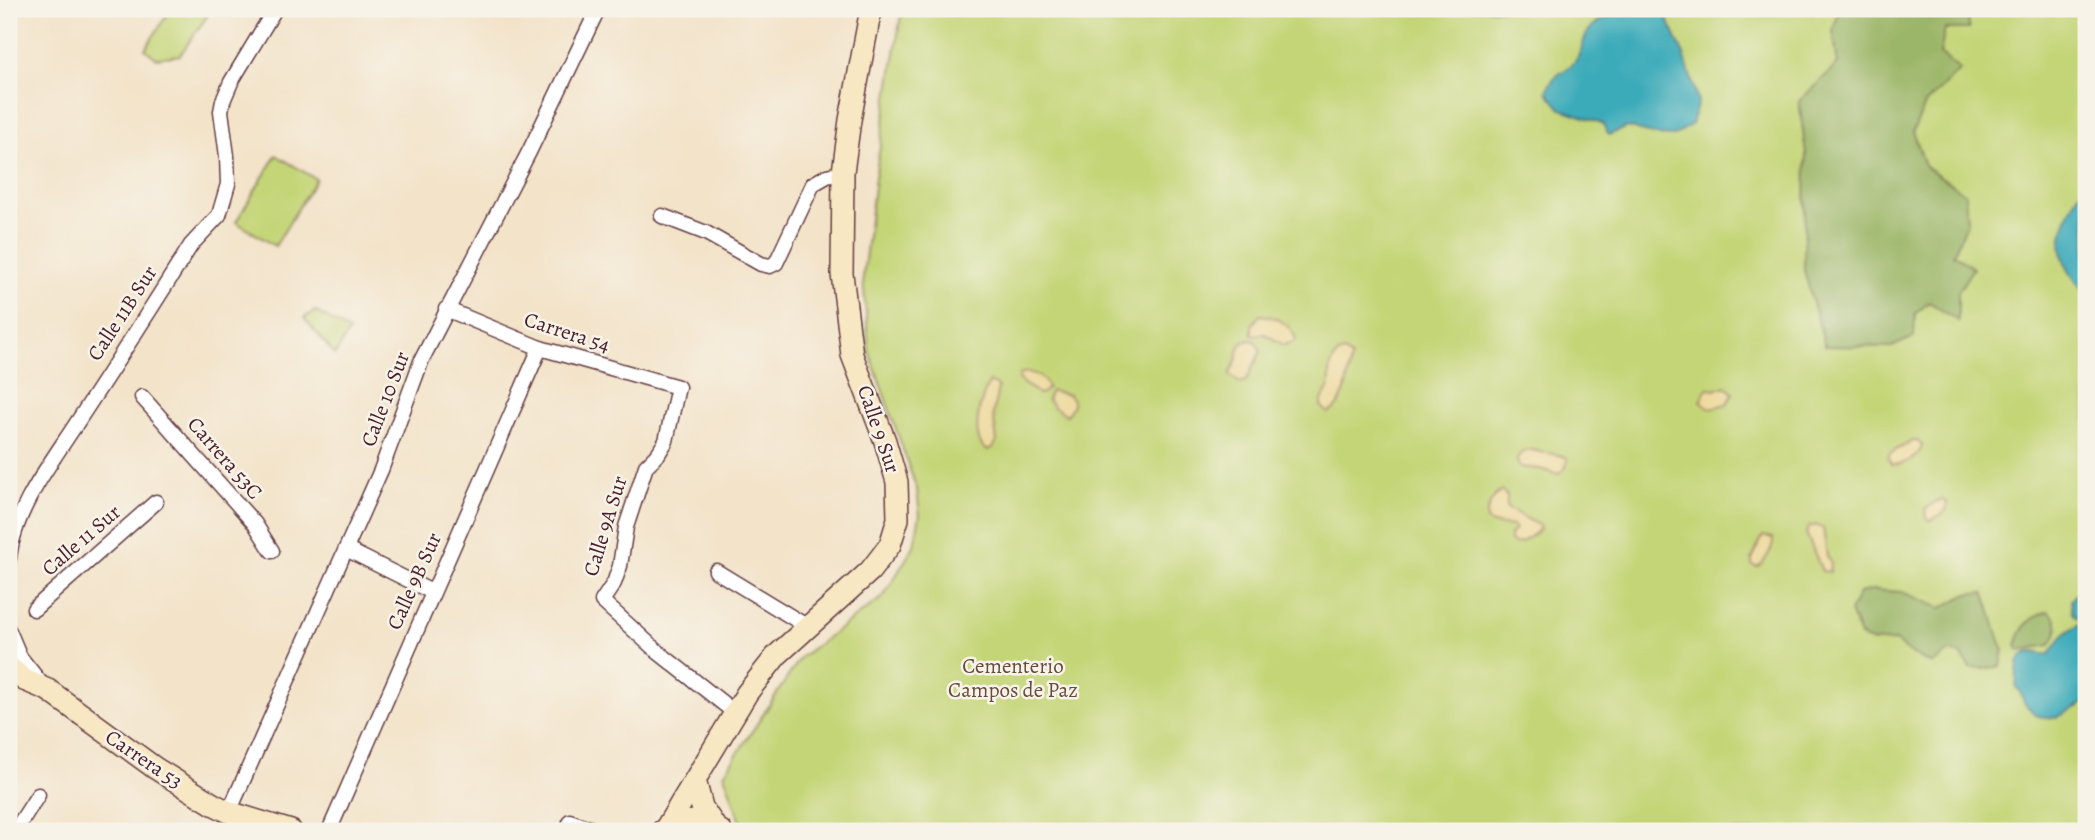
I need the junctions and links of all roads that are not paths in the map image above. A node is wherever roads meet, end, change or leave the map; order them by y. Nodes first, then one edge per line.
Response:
1 (275, 9) edge
2 (598, 9) edge
3 (871, 9) edge
4 (843, 172) junction
5 (662, 216) dead end
6 (446, 309) junction
7 (540, 348) junction
8 (678, 387) joint
9 (142, 397) dead end
10 (156, 502) dead end
11 (10, 540) edge
12 (346, 549) junction
13 (272, 551) dead end
14 (9, 559) edge
15 (716, 571) dead end
16 (432, 592) junction
17 (34, 609) dead end
18 (808, 627) junction
19 (9, 631) edge
20 (9, 667) edge
21 (48, 690) junction
22 (734, 712) junction
23 (695, 780) junction
24 (38, 795) dead end
25 (229, 812) junction
26 (570, 821) dead end
27 (718, 829) edge
28 (664, 830) edge
29 (15, 831) edge
30 (291, 831) edge
31 (329, 831) edge
32 (598, 831) edge

1 - 11 street, Calle 11B Sur
2 - 6 street, Calle 10 Sur
3 - 4 main road, Calle 9 Sur
4 - 5 street
4 - 18 main road, Calle 9 Sur
6 - 7 street, Carrera 54
6 - 12 street, Calle 10 Sur
7 - 8 street, Carrera 54
7 - 16 street, Calle 9B Sur
8 - 22 street, Calle 9A Sur
9 - 13 street, Carrera 53C
10 - 17 street, Calle 11 Sur
11 - 14 street, Calle 11B Sur
12 - 16 street
12 - 25 street, Calle 10 Sur
15 - 18 street
16 - 31 street, Calle 9B Sur
18 - 22 main road, Calle 9 Sur
19 - 21 street
20 - 21 main road, Carrera 53
21 - 25 main road, Carrera 53
22 - 23 main road, Calle 9 Sur
23 - 27 main road
23 - 28 main road, Calle 9 Sur
24 - 29 street
25 - 30 main road, Carrera 53
26 - 32 street
27 - 28 main road

